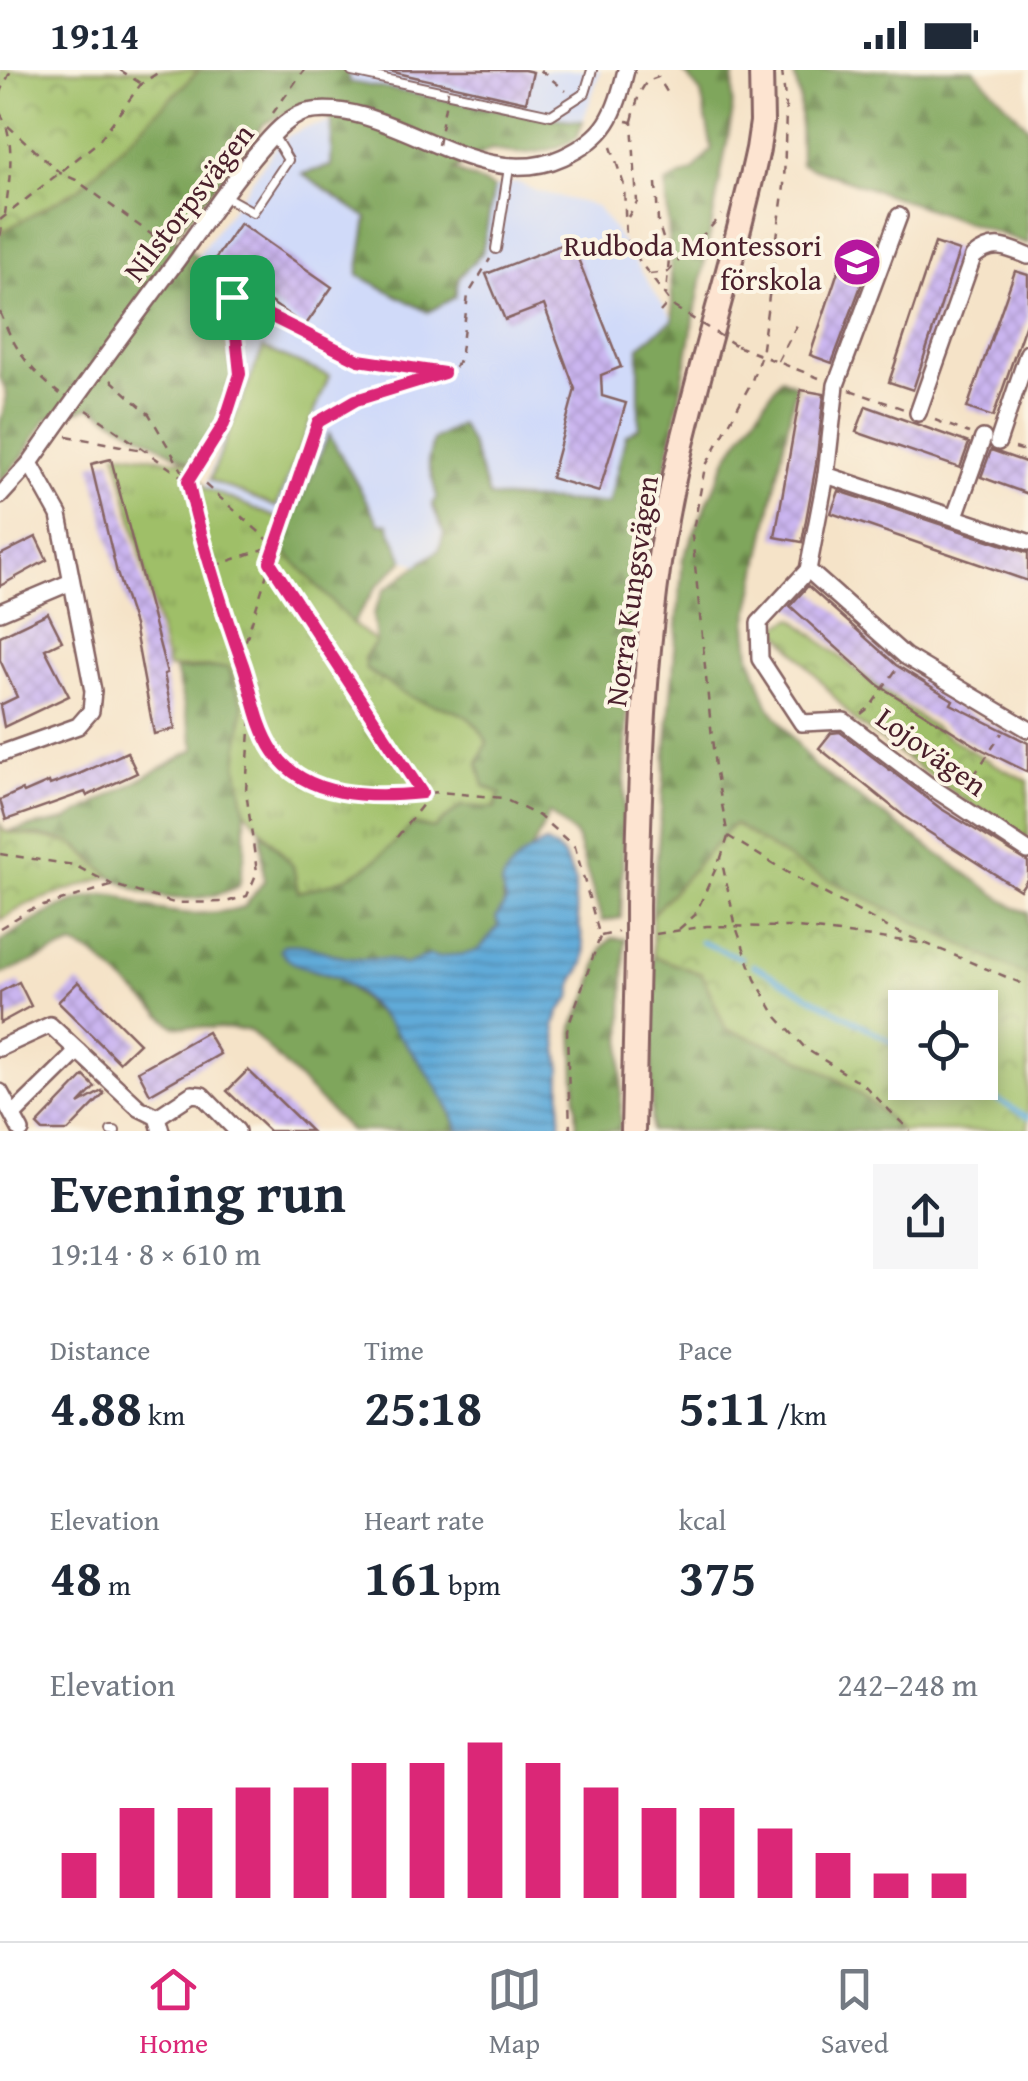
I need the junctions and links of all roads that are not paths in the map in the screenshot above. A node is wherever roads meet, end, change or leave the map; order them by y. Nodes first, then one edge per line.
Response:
1 (592, 70) edge
2 (626, 70) edge
3 (760, 70) edge
4 (352, 72) dead end
5 (273, 135) junction
6 (509, 168) junction
7 (224, 196) junction
8 (899, 216) dead end
9 (496, 249) road end
10 (1028, 256) edge
11 (1028, 354) edge
12 (918, 414) road end
13 (30, 462) junction
14 (826, 475) junction
15 (0, 496) edge
16 (955, 516) junction
17 (1028, 542) edge
18 (808, 570) junction
19 (71, 582) junction
20 (0, 612) edge
21 (1028, 729) edge
22 (0, 754) edge
23 (1028, 851) edge
24 (0, 1048) edge
25 (78, 1051) junction
26 (1, 1095) edge
27 (159, 1124) edge
28 (17, 1126) edge
29 (237, 1131) edge
30 (633, 1131) edge

1 - 4 lane
2 - 6 street, Nilstorpsvägen
3 - 30 main road, Norra Kungsvägen, bridge
5 - 6 street, Nilstorpsvägen
5 - 7 street, Nilstorpsvägen
5 - 7 lane
6 - 9 lane
7 - 13 street, Nilstorpsvägen
8 - 14 street
10 - 12 street
11 - 16 street
13 - 15 street, Nilstorpsvägen
13 - 19 street
14 - 16 street
14 - 18 street
16 - 17 street
18 - 21 street, Lojovägen
18 - 23 street, Lojovägen
19 - 20 street
19 - 22 street
24 - 25 street
25 - 27 street
25 - 28 street
26 - 28 street
27 - 29 street

